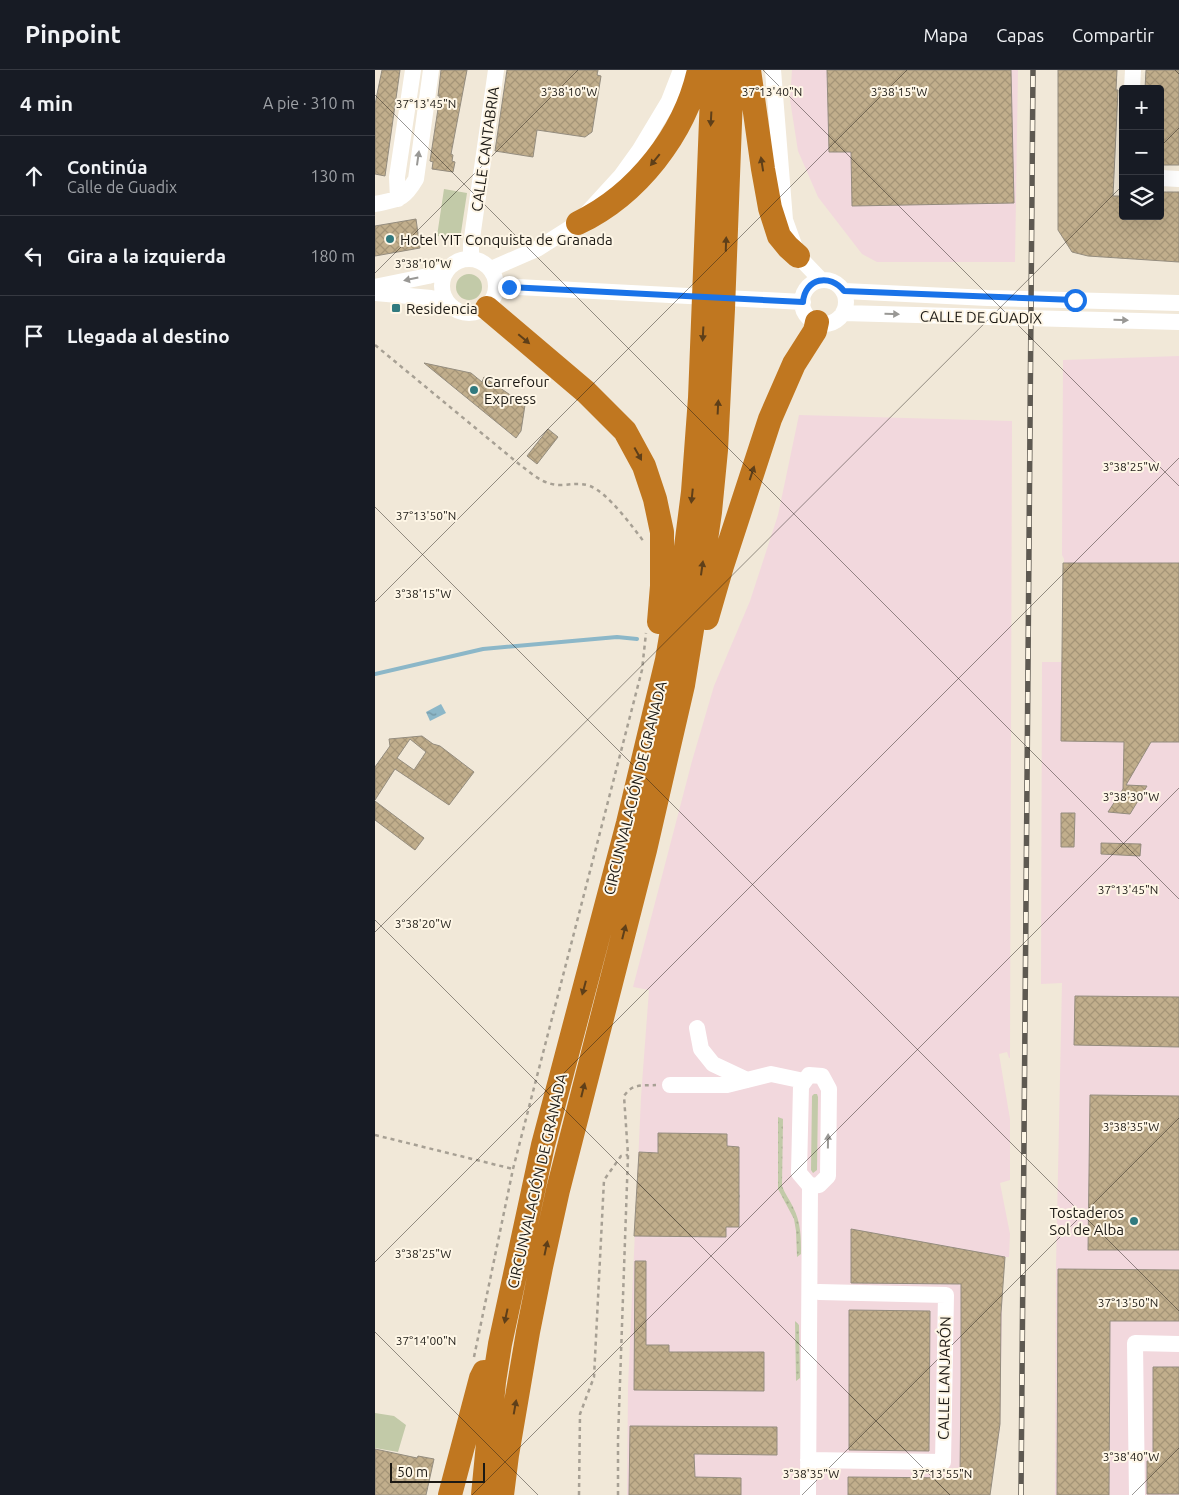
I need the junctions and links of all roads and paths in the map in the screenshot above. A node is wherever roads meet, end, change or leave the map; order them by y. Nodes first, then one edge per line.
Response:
1 (413, 70) edge
2 (431, 70) edge
3 (496, 70) edge
4 (681, 70) edge
5 (699, 70) edge
6 (713, 70) edge
7 (732, 70) edge
8 (749, 70) edge
9 (773, 70) edge
10 (1133, 70) edge
11 (1133, 85) edge
12 (1164, 178) edge
13 (1179, 179) edge
14 (398, 199) junction
15 (375, 204) edge
16 (578, 223) junction
17 (798, 256) junction
18 (471, 259) junction
19 (491, 269) junction
20 (447, 270) junction
21 (821, 280) junction
22 (497, 286) junction
23 (375, 287) edge
24 (844, 291) junction
25 (375, 293) edge
26 (446, 302) junction
27 (803, 302) junction
28 (1179, 302) edge
29 (487, 308) junction
30 (843, 313) junction
31 (817, 322) junction
32 (1179, 322) edge
33 (375, 345) edge
34 (648, 547) dead end
35 (647, 626) dead end
36 (683, 685) junction
37 (628, 823) junction
38 (697, 1028) dead end
39 (747, 1080) junction
40 (804, 1081) junction
41 (670, 1085) joint
42 (375, 1135) edge
43 (628, 1155) junction
44 (513, 1169) junction
45 (814, 1186) junction
46 (819, 1292) junction
47 (500, 1344) junction
48 (1179, 1344) edge
49 (473, 1360) dead end
50 (490, 1416) junction
51 (507, 1456) junction
52 (813, 1461) junction
53 (450, 1495) edge
54 (472, 1495) edge
55 (483, 1495) edge
56 (502, 1495) edge
57 (512, 1495) edge
58 (579, 1495) edge
59 (618, 1495) edge
60 (808, 1495) edge
61 (817, 1495) edge
62 (1137, 1495) edge

1 - 14 street
14 -> 2 street
3 - 18 street, CALLE CANTABRIA
4 - 16 street
5 -> 16 highway
6 -> 37 highway, CIRCUNVALACIÓN DE GRANADA
36 -> 7 highway, CIRCUNVALACIÓN DE GRANADA
17 -> 8 highway
9 - 17 street
10 - 11 street
12 - 13 street
14 - 15 street
16 - 19 street
17 - 21 street
18 - 19 street
18 - 20 street
19 - 22 street
20 -> 23 street
20 - 26 street
21 - 24 street
21 - 27 street
22 - 27 street
22 - 29 street
24 - 28 street, CALLE DE GUADIX
24 - 30 street
25 - 26 street
26 - 29 street
27 - 31 street
29 -> 37 highway
30 - 31 street
30 -> 32 street, CALLE DE GUADIX
36 -> 31 highway
33 - 34 path
35 - 44 path
51 -> 36 highway, CIRCUNVALACIÓN DE GRANADA
37 -> 47 highway, CIRCUNVALACIÓN DE GRANADA
38 - 39 street
39 - 40 street
39 - 41 street
40 - 45 street
45 -> 40 street
41 - 43 path
42 - 44 path
43 - 58 path
43 - 59 path
44 - 49 path
45 - 46 street
45 - 52 street
46 - 52 street
46 - 52 street, CALLE LANJARÓN
47 - 50 highway, CIRCUNVALACIÓN DE GRANADA
47 - 53 highway
48 - 62 street
50 - 54 highway
50 - 55 highway, CIRCUNVALACIÓN DE GRANADA
51 - 56 highway, CIRCUNVALACIÓN DE GRANADA
51 - 57 highway
52 - 60 street
52 - 61 street

